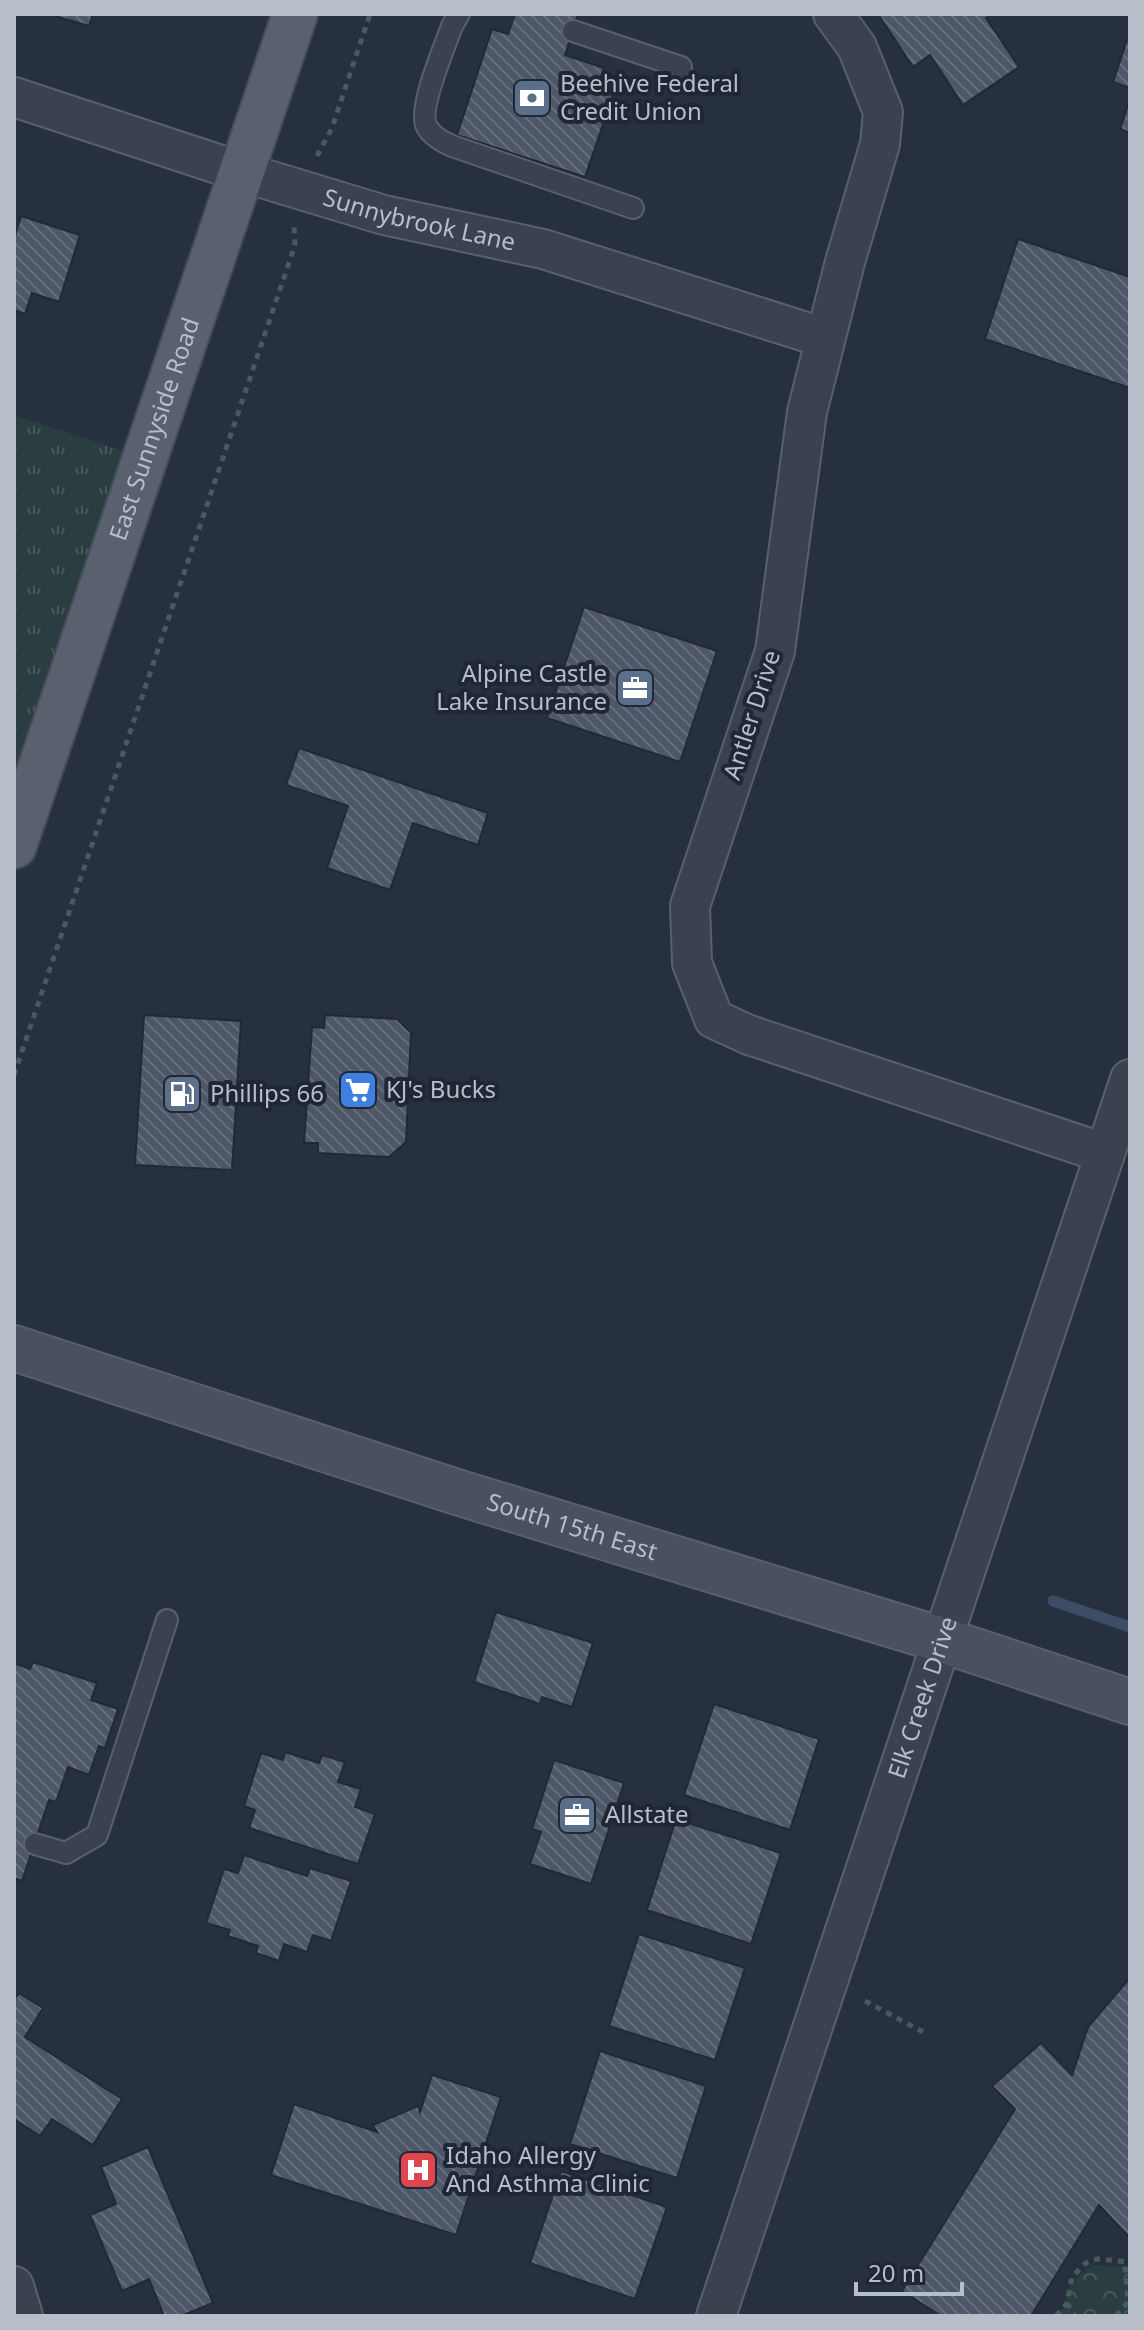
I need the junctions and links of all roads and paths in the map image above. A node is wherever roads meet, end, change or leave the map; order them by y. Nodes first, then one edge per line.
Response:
1 (295, 14) edge
2 (370, 14) edge
3 (459, 14) edge
4 (833, 14) edge
5 (573, 31) dead end
6 (681, 67) dead end
7 (14, 97) edge
8 (320, 149) dead end
9 (242, 172) junction
10 (633, 208) dead end
11 (294, 227) dead end
12 (825, 338) junction
13 (14, 846) edge
14 (14, 1075) edge
15 (1130, 1079) edge
16 (1104, 1153) junction
17 (14, 1348) edge
18 (167, 1620) dead end
19 (942, 1640) junction
20 (1130, 1702) edge
21 (35, 1844) dead end
22 (865, 2001) dead end
23 (923, 2032) dead end
24 (1127, 2263) edge
25 (14, 2286) edge
26 (1067, 2303) junction
27 (23, 2316) edge
28 (716, 2316) edge
29 (1056, 2316) edge
30 (1075, 2316) edge
31 (1116, 2316) edge

1 - 9 main road, East Sunnyside Road
2 - 8 path
3 - 10 lane
4 - 12 street, Antler Drive
5 - 6 lane
7 - 9 street, Sunnybrook Lane
9 - 12 street, Sunnybrook Lane
9 - 13 main road, East Sunnyside Road
11 - 14 path
12 - 16 street, Antler Drive
15 - 16 street, Elk Creek Drive
16 - 19 street, Elk Creek Drive
17 - 19 main road, South 15th East
18 - 21 lane
19 - 20 main road, South 15th East
19 - 28 street, Elk Creek Drive
22 - 23 path
24 - 26 path
24 - 31 path
25 - 27 street
26 - 29 path
26 - 30 path

